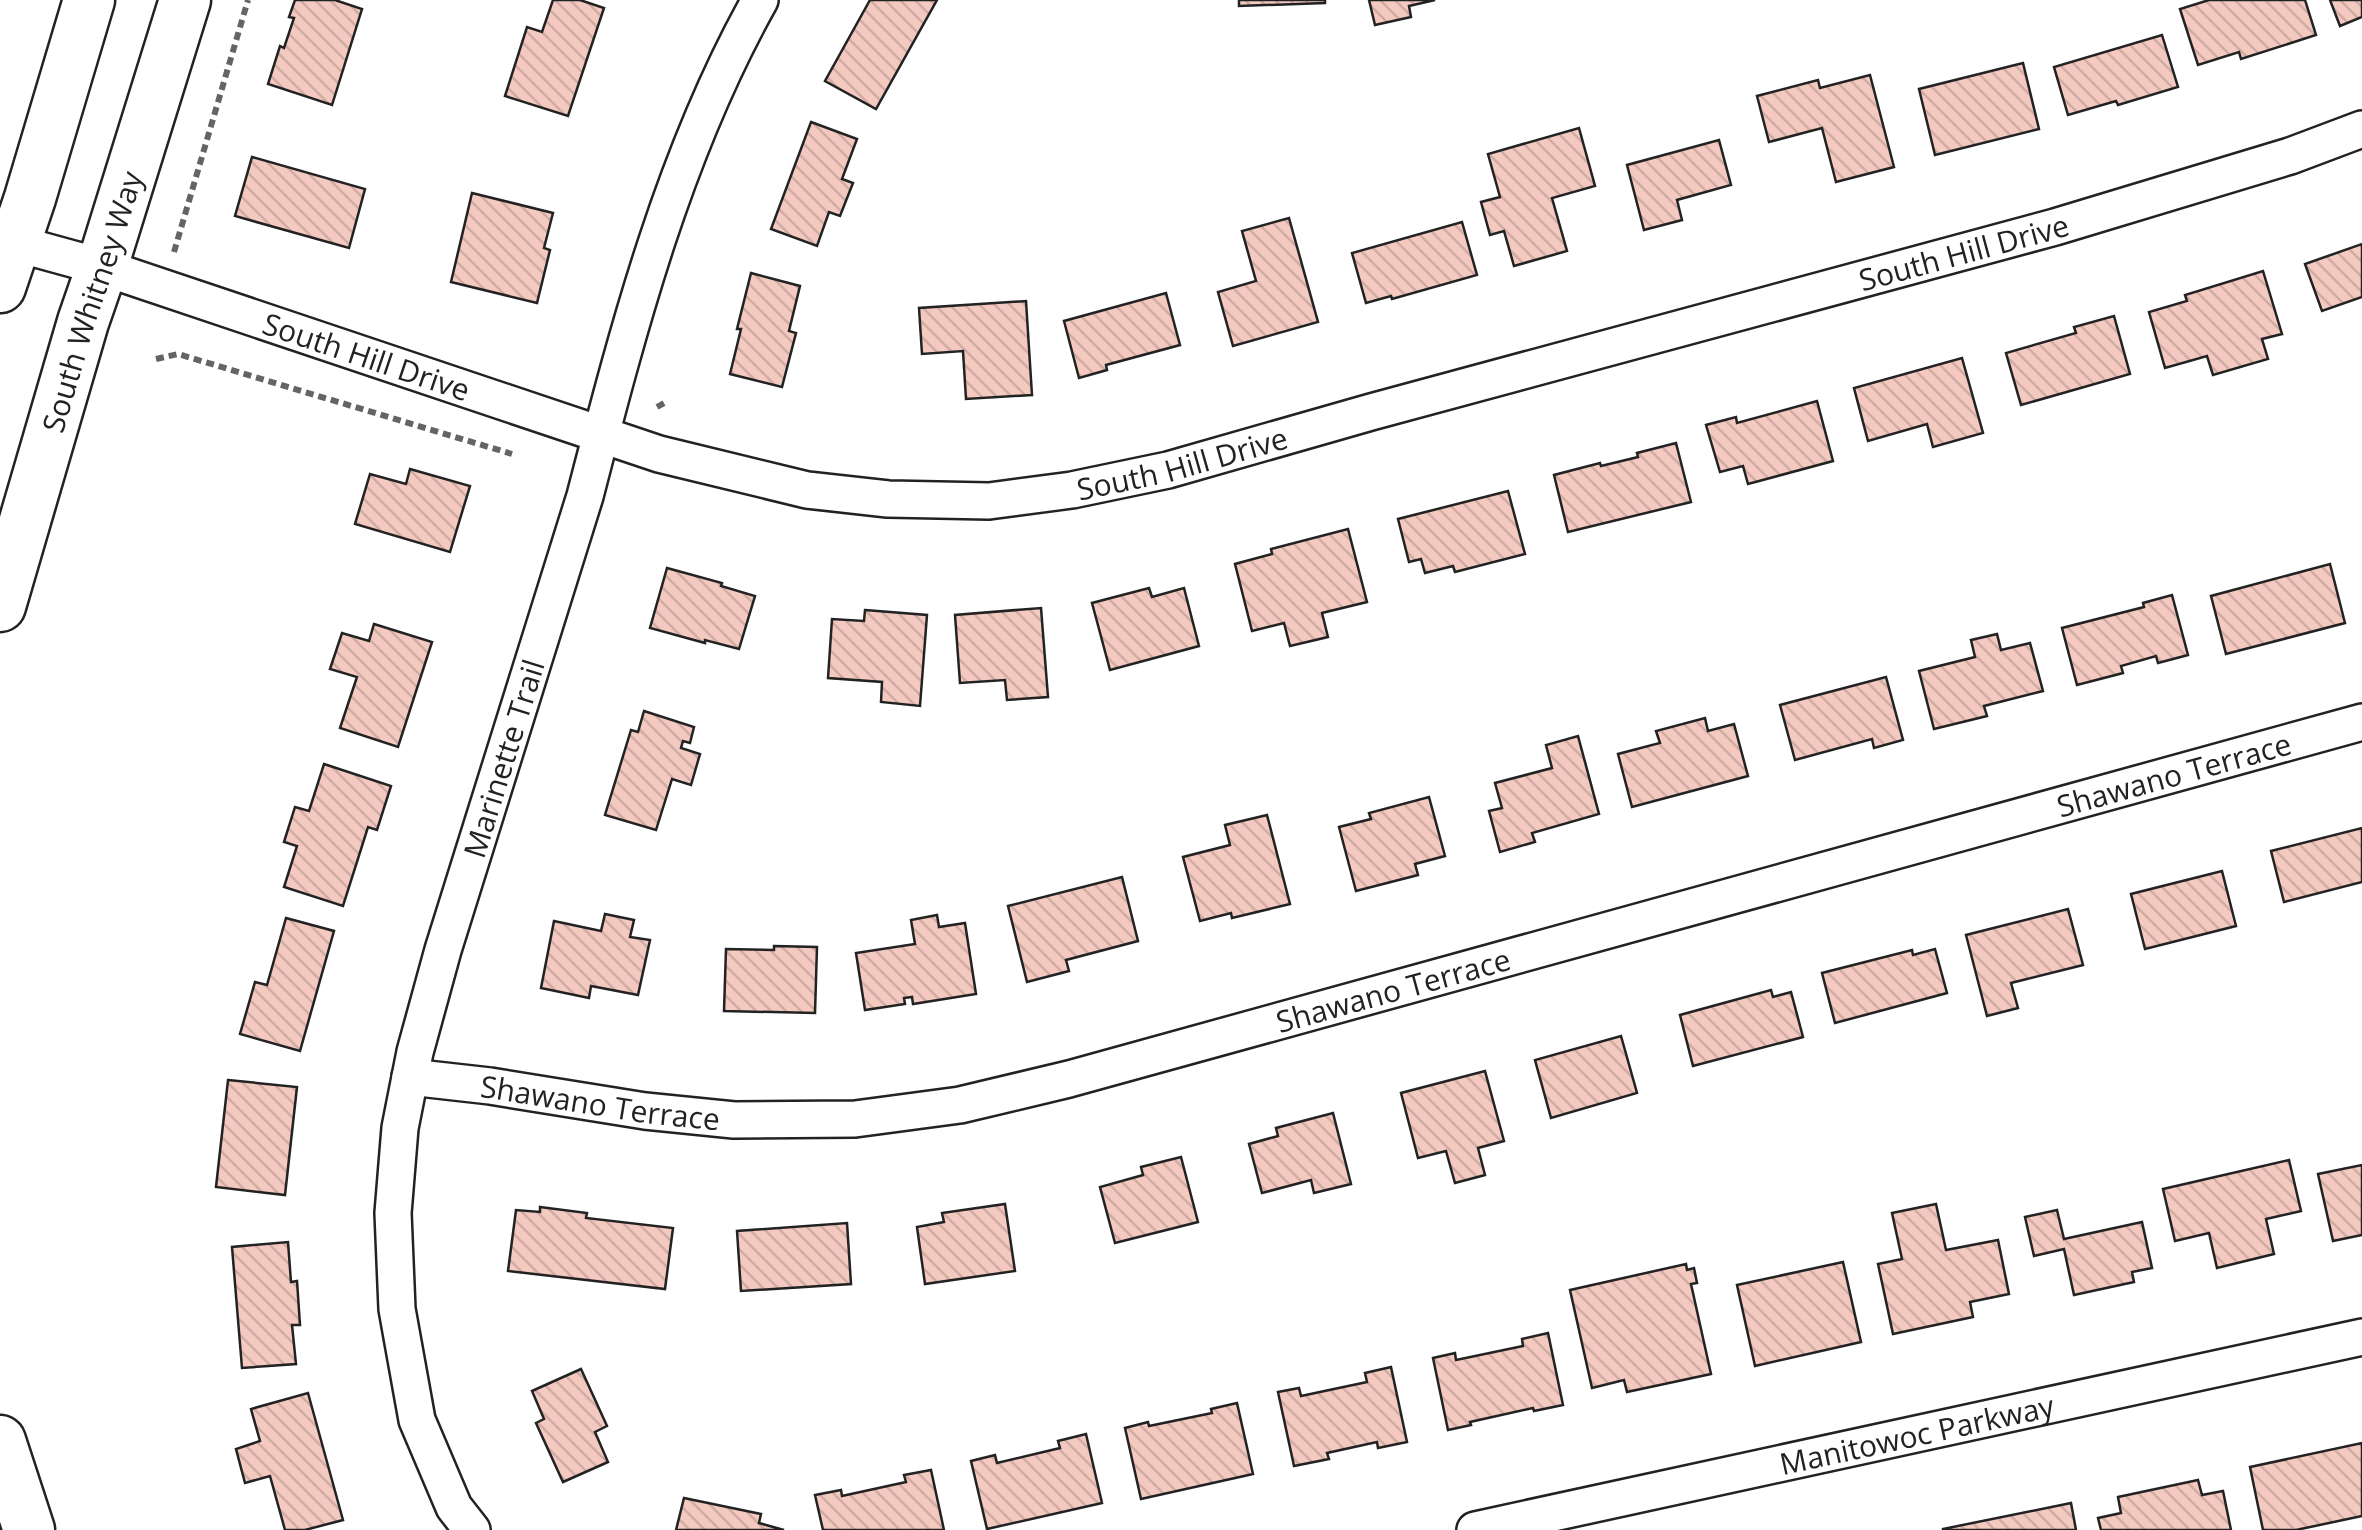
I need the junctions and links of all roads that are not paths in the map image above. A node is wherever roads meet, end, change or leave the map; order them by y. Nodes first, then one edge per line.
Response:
1 (89, 0) edge
2 (186, 0) edge
3 (760, 0) edge
4 (2362, 129) edge
5 (5, 256) edge
6 (102, 267) junction
7 (601, 434) junction
8 (0, 606) edge
9 (2362, 722) edge
10 (410, 1077) junction
11 (2362, 1337) edge
12 (0, 1442) edge
13 (29, 1530) edge
14 (472, 1530) edge
15 (1474, 1530) edge

1 - 5 main road
2 - 6 main road, South Whitney Way
3 - 7 street, Marinette Trail
4 - 7 street, South Hill Drive
5 - 6 street, South Hill Drive
6 - 7 street, South Hill Drive
6 - 8 main road, South Whitney Way
7 - 10 street, Marinette Trail
9 - 10 street, Shawano Terrace
10 - 14 street, Marinette Trail
11 - 15 street, Manitowoc Parkway
12 - 13 main road

